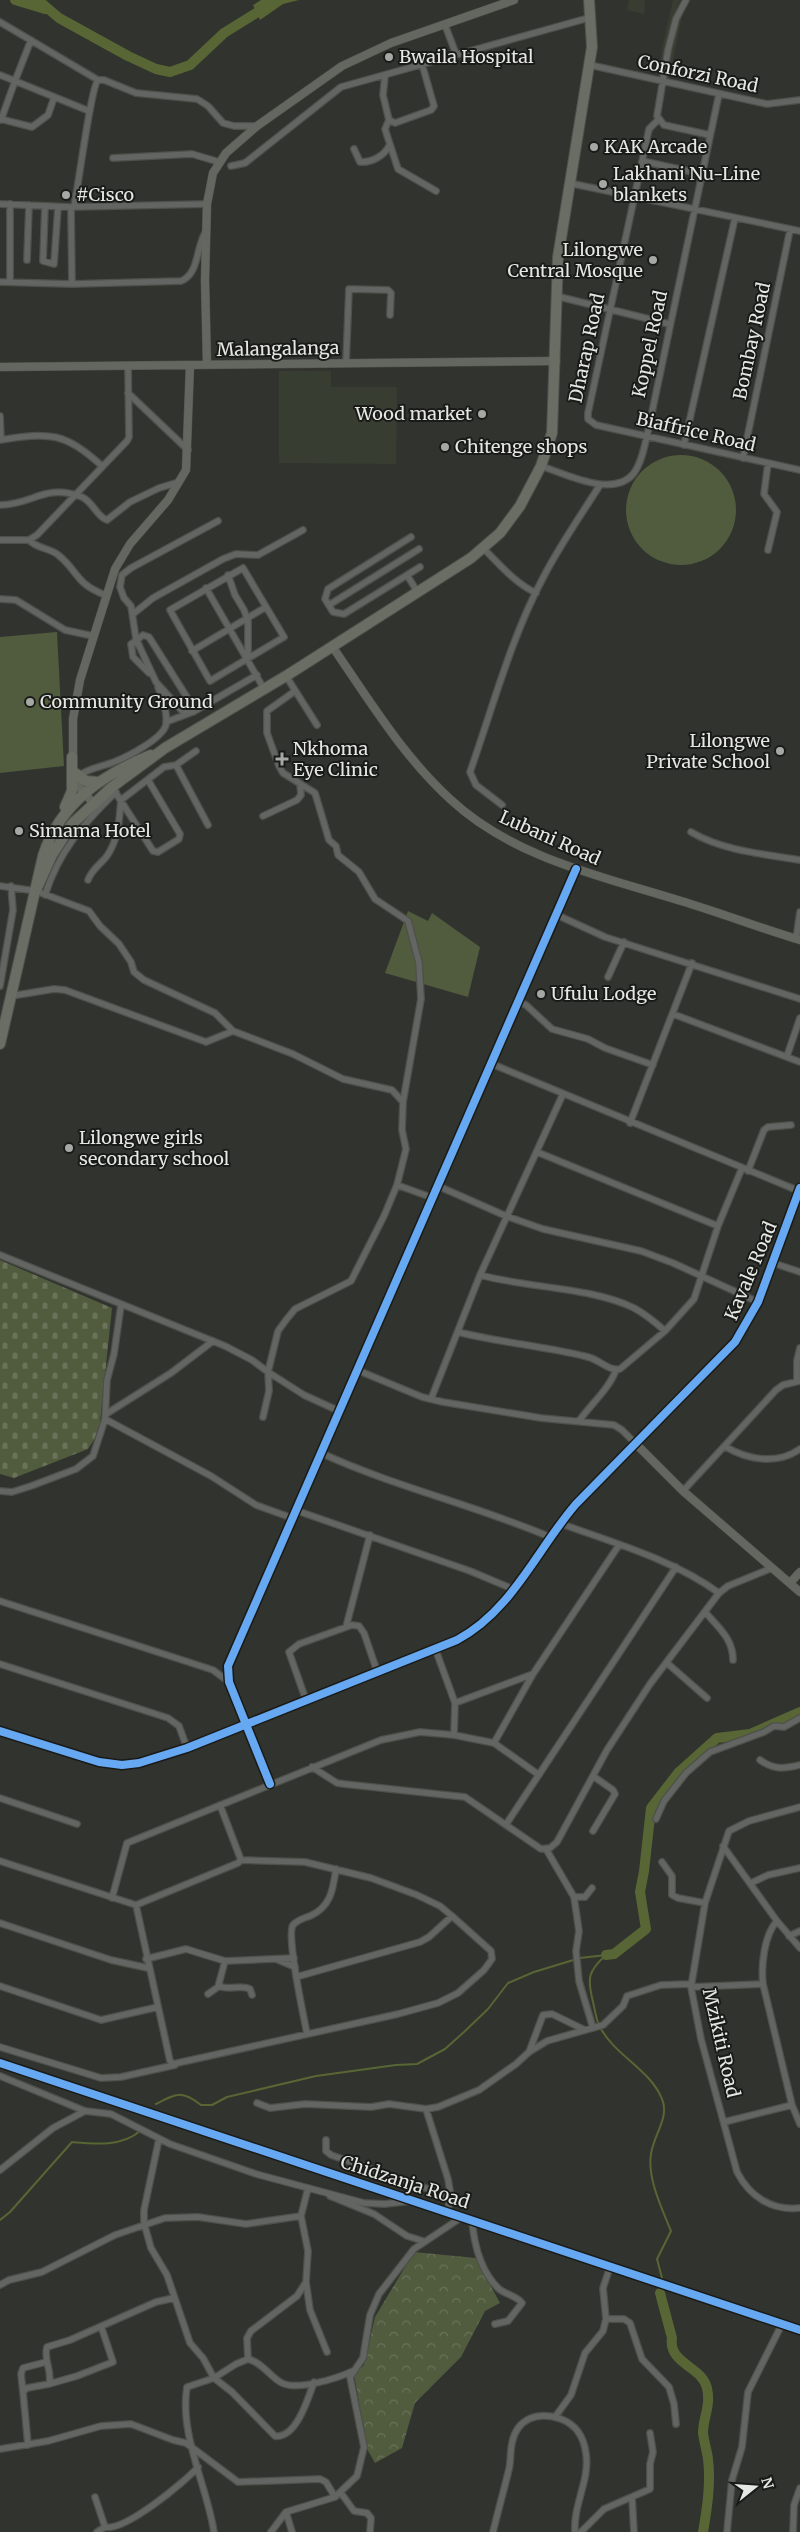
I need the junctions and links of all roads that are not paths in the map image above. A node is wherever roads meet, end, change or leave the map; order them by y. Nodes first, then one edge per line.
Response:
1 (514, 0) edge
2 (589, 0) edge
3 (686, 0) edge
4 (592, 17) junction
5 (0, 22) edge
6 (445, 25) junction
7 (32, 40) junction
8 (456, 54) junction
9 (422, 64) junction
10 (590, 65) junction
11 (0, 75) edge
12 (385, 76) junction
13 (98, 80) junction
14 (15, 81) junction
15 (663, 82) junction
16 (719, 94) junction
17 (54, 98) junction
18 (800, 100) edge
19 (89, 111) junction
20 (0, 120) edge
21 (389, 120) junction
22 (658, 120) junction
23 (257, 126) junction
24 (710, 135) junction
25 (389, 146) junction
26 (354, 149) dead end
27 (113, 158) dead end
28 (642, 161) junction
29 (219, 162) junction
30 (231, 166) dead end
31 (702, 174) junction
32 (569, 183) junction
33 (436, 191) dead end
34 (634, 196) junction
35 (0, 204) edge
36 (10, 204) junction
37 (207, 204) junction
38 (29, 205) junction
39 (45, 206) junction
40 (58, 207) junction
41 (73, 207) junction
42 (694, 210) junction
43 (735, 218) junction
44 (790, 230) junction
45 (205, 232) junction
46 (800, 232) edge
47 (27, 260) dead end
48 (0, 282) edge
49 (10, 282) junction
50 (72, 284) junction
51 (556, 296) junction
52 (611, 310) junction
53 (390, 315) dead end
54 (669, 324) junction
55 (556, 361) junction
56 (346, 363) junction
57 (190, 365) junction
58 (207, 365) junction
59 (128, 366) junction
60 (0, 367) edge
61 (128, 393) junction
62 (0, 416) edge
63 (588, 419) joint
64 (647, 436) junction
65 (1, 440) edge
66 (684, 445) junction
67 (188, 450) junction
68 (743, 458) junction
69 (768, 463) junction
70 (102, 466) junction
71 (542, 466) junction
72 (800, 470) edge
73 (179, 482) junction
74 (600, 485) junction
75 (74, 495) junction
76 (0, 505) edge
77 (218, 521) dead end
78 (303, 530) dead end
79 (411, 537) dead end
80 (0, 540) edge
81 (29, 540) junction
82 (419, 549) dead end
83 (484, 549) junction
84 (768, 550) dead end
85 (420, 567) dead end
86 (407, 575) junction
87 (228, 576) junction
88 (206, 588) junction
89 (418, 593) junction
90 (536, 593) junction
91 (106, 595) junction
92 (0, 599) edge
93 (329, 605) junction
94 (266, 607) junction
95 (132, 614) junction
96 (247, 618) junction
97 (230, 628) junction
98 (93, 636) junction
99 (138, 643) junction
100 (332, 646) junction
101 (192, 650) junction
102 (248, 659) junction
103 (257, 675) junction
104 (286, 676) junction
105 (153, 677) junction
106 (264, 689) junction
107 (295, 691) junction
108 (194, 711) junction
109 (166, 722) junction
110 (317, 724) dead end
111 (166, 748) junction
112 (196, 751) dead end
113 (72, 758) junction
114 (176, 765) junction
115 (76, 774) junction
116 (148, 780) junction
117 (98, 782) junction
118 (300, 784) junction
119 (114, 789) junction
120 (84, 792) junction
121 (121, 800) junction
122 (93, 803) junction
123 (502, 805) dead end
124 (263, 816) dead end
125 (208, 825) dead end
126 (691, 832) dead end
127 (51, 835) junction
128 (800, 860) edge
129 (576, 869) junction
130 (88, 880) dead end
131 (0, 886) edge
132 (11, 886) junction
133 (40, 891) junction
134 (800, 912) edge
135 (557, 916) junction
136 (798, 939) edge
137 (624, 942) junction
138 (692, 963) junction
139 (2, 973) edge
140 (608, 977) dead end
141 (0, 986) edge
142 (11, 996) junction
143 (800, 1000) edge
144 (519, 1002) junction
145 (673, 1014) junction
146 (800, 1018) edge
147 (233, 1031) junction
148 (0, 1044) edge
149 (787, 1056) junction
150 (800, 1062) edge
151 (492, 1064) junction
152 (653, 1065) junction
153 (563, 1094) junction
154 (403, 1102) junction
155 (630, 1123) junction
156 (790, 1125) dead end
157 (537, 1152) junction
158 (745, 1170) junction
159 (397, 1185) junction
160 (438, 1186) junction
161 (800, 1190) edge
162 (433, 1198) junction
163 (506, 1216) junction
164 (718, 1226) junction
165 (0, 1255) edge
166 (773, 1263) junction
167 (800, 1272) edge
168 (480, 1275) junction
169 (701, 1275) junction
170 (758, 1302) junction
171 (121, 1304) junction
172 (665, 1331) junction
173 (458, 1332) junction
174 (213, 1341) junction
175 (800, 1348) edge
176 (356, 1370) junction
177 (616, 1370) junction
178 (268, 1372) junction
179 (799, 1381) edge
180 (431, 1400) junction
181 (340, 1411) junction
182 (106, 1416) junction
183 (263, 1417) dead end
184 (579, 1421) junction
185 (636, 1444) junction
186 (726, 1447) junction
187 (800, 1449) edge
188 (321, 1453) junction
189 (0, 1491) edge
190 (683, 1491) junction
191 (295, 1510) junction
192 (292, 1518) junction
193 (560, 1523) junction
194 (370, 1535) junction
195 (550, 1537) junction
196 (620, 1545) junction
197 (676, 1567) junction
198 (772, 1568) junction
199 (800, 1572) edge
200 (790, 1583) junction
201 (513, 1590) junction
202 (800, 1592) edge
203 (719, 1593) junction
204 (0, 1601) edge
205 (706, 1613) junction
206 (346, 1627) junction
207 (434, 1648) junction
208 (733, 1660) dead end
209 (667, 1663) junction
210 (0, 1664) edge
211 (377, 1671) junction
212 (533, 1674) junction
213 (229, 1682) junction
214 (708, 1698) dead end
215 (306, 1700) junction
216 (455, 1703) junction
217 (800, 1718) edge
218 (245, 1723) junction
219 (0, 1732) edge
220 (454, 1735) junction
221 (494, 1743) junction
222 (187, 1748) junction
223 (760, 1760) dead end
224 (800, 1765) edge
225 (312, 1767) junction
226 (539, 1775) junction
227 (593, 1776) junction
228 (270, 1784) junction
229 (0, 1798) edge
230 (220, 1805) junction
231 (800, 1807) edge
232 (656, 1819) dead end
233 (77, 1824) dead end
234 (507, 1824) junction
235 (593, 1831) dead end
236 (722, 1846) junction
237 (546, 1850) junction
238 (241, 1860) junction
239 (0, 1861) edge
240 (662, 1862) dead end
241 (800, 1868) edge
242 (336, 1869) junction
243 (751, 1883) junction
244 (592, 1888) dead end
245 (574, 1897) junction
246 (112, 1898) junction
247 (705, 1903) junction
248 (136, 1906) junction
249 (452, 1916) junction
250 (777, 1921) junction
251 (0, 1923) edge
252 (800, 1931) edge
253 (790, 1936) junction
254 (800, 1948) edge
255 (274, 1958) junction
256 (294, 1958) junction
257 (146, 1959) junction
258 (225, 1961) junction
259 (295, 1967) junction
260 (148, 1968) junction
261 (296, 1977) junction
262 (762, 1984) junction
263 (0, 1986) edge
264 (219, 1986) junction
265 (691, 1986) junction
266 (208, 1994) dead end
267 (252, 1995) dead end
268 (158, 2007) junction
269 (595, 2028) junction
270 (585, 2030) junction
271 (307, 2034) junction
272 (0, 2047) edge
273 (528, 2052) junction
274 (0, 2063) edge
275 (178, 2064) junction
276 (0, 2076) edge
277 (257, 2103) dead end
278 (792, 2105) junction
279 (426, 2109) junction
280 (86, 2111) junction
281 (724, 2122) junction
282 (800, 2124) edge
283 (159, 2139) junction
284 (326, 2140) dead end
285 (0, 2170) edge
286 (308, 2188) junction
287 (324, 2193) junction
288 (450, 2199) junction
289 (412, 2200) junction
290 (800, 2208) edge
291 (448, 2212) junction
292 (302, 2216) junction
293 (462, 2217) junction
294 (472, 2220) junction
295 (144, 2224) junction
296 (423, 2241) junction
297 (610, 2267) junction
298 (306, 2282) junction
299 (0, 2285) edge
300 (174, 2298) junction
301 (606, 2319) junction
302 (495, 2324) dead end
303 (782, 2324) junction
304 (101, 2326) junction
305 (800, 2330) edge
306 (327, 2352) dead end
307 (248, 2359) junction
308 (46, 2362) junction
309 (353, 2371) junction
310 (214, 2378) junction
311 (314, 2382) junction
312 (49, 2384) junction
313 (23, 2392) junction
314 (555, 2417) junction
315 (676, 2424) dead end
316 (650, 2433) dead end
317 (28, 2445) junction
318 (191, 2447) junction
319 (0, 2448) edge
320 (198, 2467) junction
321 (800, 2488) edge
322 (341, 2493) junction
323 (94, 2497) dead end
324 (335, 2497) junction
325 (632, 2497) junction
326 (286, 2512) junction
327 (105, 2527) junction
328 (97, 2532) edge
329 (214, 2532) edge
330 (270, 2532) edge
331 (292, 2532) edge
332 (370, 2532) edge
333 (493, 2532) edge
334 (575, 2532) edge
335 (581, 2532) edge
336 (634, 2532) edge
337 (726, 2532) edge
338 (793, 2532) edge

1 - 6 street
2 - 4 highway
3 - 15 street
4 - 8 street
4 - 10 highway
5 - 7 street
6 - 8 street
6 - 23 street
7 - 13 street
7 - 14 street
8 - 9 street
9 - 12 street
9 - 21 street
10 - 15 street, Conforzi Road
10 - 32 highway
11 - 14 street
12 - 21 street
12 - 30 street
13 - 19 street
13 - 23 street
14 - 17 street
14 - 20 street
15 - 16 street, Conforzi Road
15 - 22 street
16 - 18 street, Conforzi Road
16 - 24 street, Koppel Road
17 - 19 street
17 - 20 street
19 - 41 street
21 - 25 street
22 - 24 street
22 - 28 street, Dharap Road
23 - 29 street
24 - 31 street, Koppel Road
25 - 26 street
25 - 33 street
27 - 29 street
28 - 31 street
28 - 34 street, Dharap Road
29 - 37 street
31 - 42 street, Koppel Road
32 - 34 street
32 - 51 highway
34 - 42 street
34 - 52 street, Dharap Road
35 - 36 street
36 - 38 street
36 - 49 street
37 - 41 street
37 - 45 street
38 - 39 street
38 - 47 street
39 - 40 street
39 - 40 street
40 - 41 street
41 - 50 street
42 - 43 street
42 - 54 street, Koppel Road
43 - 44 street
43 - 66 street
44 - 46 street
44 - 68 street, Bombay Road
45 - 50 street
45 - 58 street
48 - 49 street
49 - 50 street
51 - 52 street
51 - 55 highway
52 - 54 street
52 - 63 street, Dharap Road
53 - 56 street
54 - 64 street, Koppel Road
55 - 56 street, Malangalanga
55 - 71 highway
56 - 58 street, Malangalanga
57 - 58 street, Malangalanga
57 - 59 street, Malangalanga
57 - 67 street
59 - 60 street, Malangalanga
59 - 61 street
61 - 67 street
61 - 70 street
62 - 65 street
63 - 64 street, Biaffrice Road
64 - 66 street, Biaffrice Road
64 - 74 street, Koppel Road
65 - 70 street
66 - 68 street, Biaffrice Road
67 - 73 street
68 - 69 street, Biaffrice Road
69 - 72 street, Biaffrice Road
69 - 84 street
70 - 75 street
71 - 74 street, Koppel Road
71 - 83 highway
73 - 75 street
73 - 91 street
74 - 90 street
75 - 76 street
75 - 81 street
77 - 95 street
78 - 95 street
79 - 93 street
80 - 81 street
81 - 91 street
82 - 93 street
83 - 89 highway
83 - 90 street
85 - 86 street
86 - 89 street
86 - 93 street
87 - 88 street
87 - 94 street
87 - 96 street
88 - 97 street
88 - 101 street
89 - 100 highway
90 - 123 street
91 - 98 street
92 - 98 street
94 - 96 street
94 - 102 street
95 - 99 street
96 - 97 street
96 - 102 street
97 - 101 street
97 - 102 street
98 - 113 street
99 - 105 street
99 - 105 street
99 - 108 street
100 - 104 highway
100 - 129 street, Lubani Road
101 - 102 street
102 - 103 street
103 - 106 street
103 - 108 street
104 - 106 highway
104 - 107 street
105 - 108 street
105 - 109 street
106 - 111 highway
107 - 110 street
107 - 118 street
108 - 109 street
109 - 115 street
111 - 117 highway
111 - 119 highway
112 - 114 street
113 - 115 street
113 - 127 highway
114 - 116 street
114 - 125 street
115 - 117 highway
115 - 120 street
116 - 121 street
116 - 121 street
117 - 120 highway
118 - 124 street
118 - 154 street
119 - 121 street
119 - 122 highway
119 - 133 street
120 - 122 street
120 - 127 highway
121 - 130 street
122 - 133 highway
126 - 128 street
127 - 133 highway
129 - 135 street
129 - 136 street, Lubani Road
131 - 132 street
132 - 133 street
132 - 139 street
133 - 142 highway
133 - 147 street
134 - 136 street
135 - 137 street
135 - 144 street
137 - 138 street
137 - 140 street
138 - 143 street
138 - 145 street
139 - 141 street
142 - 147 street
142 - 148 highway
144 - 151 street
144 - 152 street
145 - 149 street
145 - 152 street
146 - 149 street
147 - 154 street
149 - 150 street
151 - 153 street
151 - 160 street
152 - 155 street
153 - 155 street
153 - 157 street
154 - 159 street
155 - 158 street
156 - 158 street
157 - 163 street
157 - 164 street
158 - 161 street
158 - 164 street
159 - 162 street
159 - 178 street
160 - 162 street
160 - 163 street
161 - 166 street, Kavale Road
162 - 176 street
163 - 168 street
163 - 169 street
164 - 169 street
165 - 171 street
166 - 167 street
166 - 170 street, Kavale Road
168 - 172 street
168 - 173 street
169 - 170 street
169 - 172 street
170 - 185 street, Kavale Road
171 - 174 street
171 - 182 street
172 - 177 street
173 - 177 street
173 - 180 street
174 - 178 street
174 - 182 street
175 - 179 street
176 - 180 street
176 - 181 street
177 - 184 street
178 - 181 street
178 - 183 street
179 - 186 street
180 - 184 street
181 - 188 street
182 - 189 street
182 - 192 street
184 - 185 street
185 - 190 street
185 - 193 street, Kavale Road
186 - 187 street
186 - 190 street
188 - 191 street
188 - 195 street
190 - 198 street
191 - 192 street
191 - 194 street
192 - 213 street
193 - 195 street, Kavale Road
193 - 196 street
194 - 201 street
194 - 206 street
195 - 201 street, Kavale Road
196 - 197 street
196 - 212 street
197 - 203 street
197 - 226 street
198 - 200 street
198 - 203 street
199 - 200 street
200 - 202 street
201 - 207 street, Kavale Road
203 - 205 street
204 - 213 street
205 - 208 street
205 - 209 street
206 - 211 street
206 - 215 street
207 - 211 street, Kavale Road
207 - 216 street
209 - 214 street
209 - 227 street
210 - 222 street
211 - 215 street, Kavale Road
212 - 216 street
212 - 221 street
213 - 218 street
215 - 218 street, Kavale Road
216 - 220 street
217 - 232 street
218 - 222 street, Kavale Road
218 - 228 street
219 - 222 street, Kavale Road
220 - 221 street
220 - 225 street
221 - 226 street
223 - 224 street
225 - 228 street
225 - 234 street
226 - 234 street
227 - 235 street
227 - 237 street
228 - 230 street
229 - 233 street
230 - 238 street
230 - 246 street
231 - 236 street, Mzikiti Road
234 - 237 street
236 - 243 street
236 - 247 street, Mzikiti Road
237 - 245 street
238 - 242 street
238 - 248 street
239 - 246 street
240 - 247 street
241 - 243 street
242 - 249 street
242 - 256 street
243 - 250 street
244 - 245 street
245 - 269 street
246 - 248 street
247 - 265 street, Mzikiti Road
248 - 257 street
249 - 261 street
249 - 271 street
250 - 253 street
250 - 262 street
251 - 260 street
252 - 253 street
253 - 254 street
255 - 256 street
255 - 258 street
255 - 259 street
256 - 259 street
257 - 258 street
257 - 260 street
258 - 264 street
259 - 261 street
260 - 268 street
261 - 271 street
262 - 265 street
262 - 278 street
263 - 268 street
264 - 266 street
264 - 267 street
265 - 269 street
265 - 281 street, Mzikiti Road
268 - 275 street
269 - 270 street
270 - 273 street
270 - 273 street
271 - 275 street
272 - 275 street
273 - 279 street
274 - 289 street, Chidzanja Road
276 - 280 street
277 - 279 street
278 - 281 street
278 - 282 street
279 - 288 street
280 - 283 street
280 - 285 street
281 - 290 street, Mzikiti Road
283 - 286 street
283 - 295 street
284 - 288 street
286 - 287 street
286 - 292 street
287 - 289 street
287 - 296 street
288 - 291 street
289 - 291 street, Chidzanja Road
291 - 293 street, Chidzanja Road
292 - 295 street
292 - 298 street
293 - 294 street, Chidzanja Road
293 - 296 street
294 - 297 street, Chidzanja Road
294 - 302 street
295 - 299 street
295 - 300 street
296 - 309 street
297 - 301 street
297 - 303 street, Chidzanja Road
298 - 306 street
298 - 307 street
300 - 304 street
300 - 310 street
301 - 314 street
301 - 315 street
303 - 305 street, Chidzanja Road
303 - 337 street
304 - 308 street
304 - 312 street
307 - 310 street
307 - 311 street
308 - 312 street
308 - 313 street
309 - 311 street
309 - 322 street
310 - 311 street
310 - 318 street
312 - 313 street
313 - 317 street
314 - 333 street
314 - 334 street
316 - 325 street
317 - 318 street
317 - 319 street
318 - 320 street
318 - 324 street
320 - 327 street
320 - 329 street
321 - 338 street
322 - 324 street
322 - 332 street
323 - 327 street
324 - 326 street
325 - 335 street
325 - 336 street
326 - 330 street
326 - 331 street
327 - 328 street

